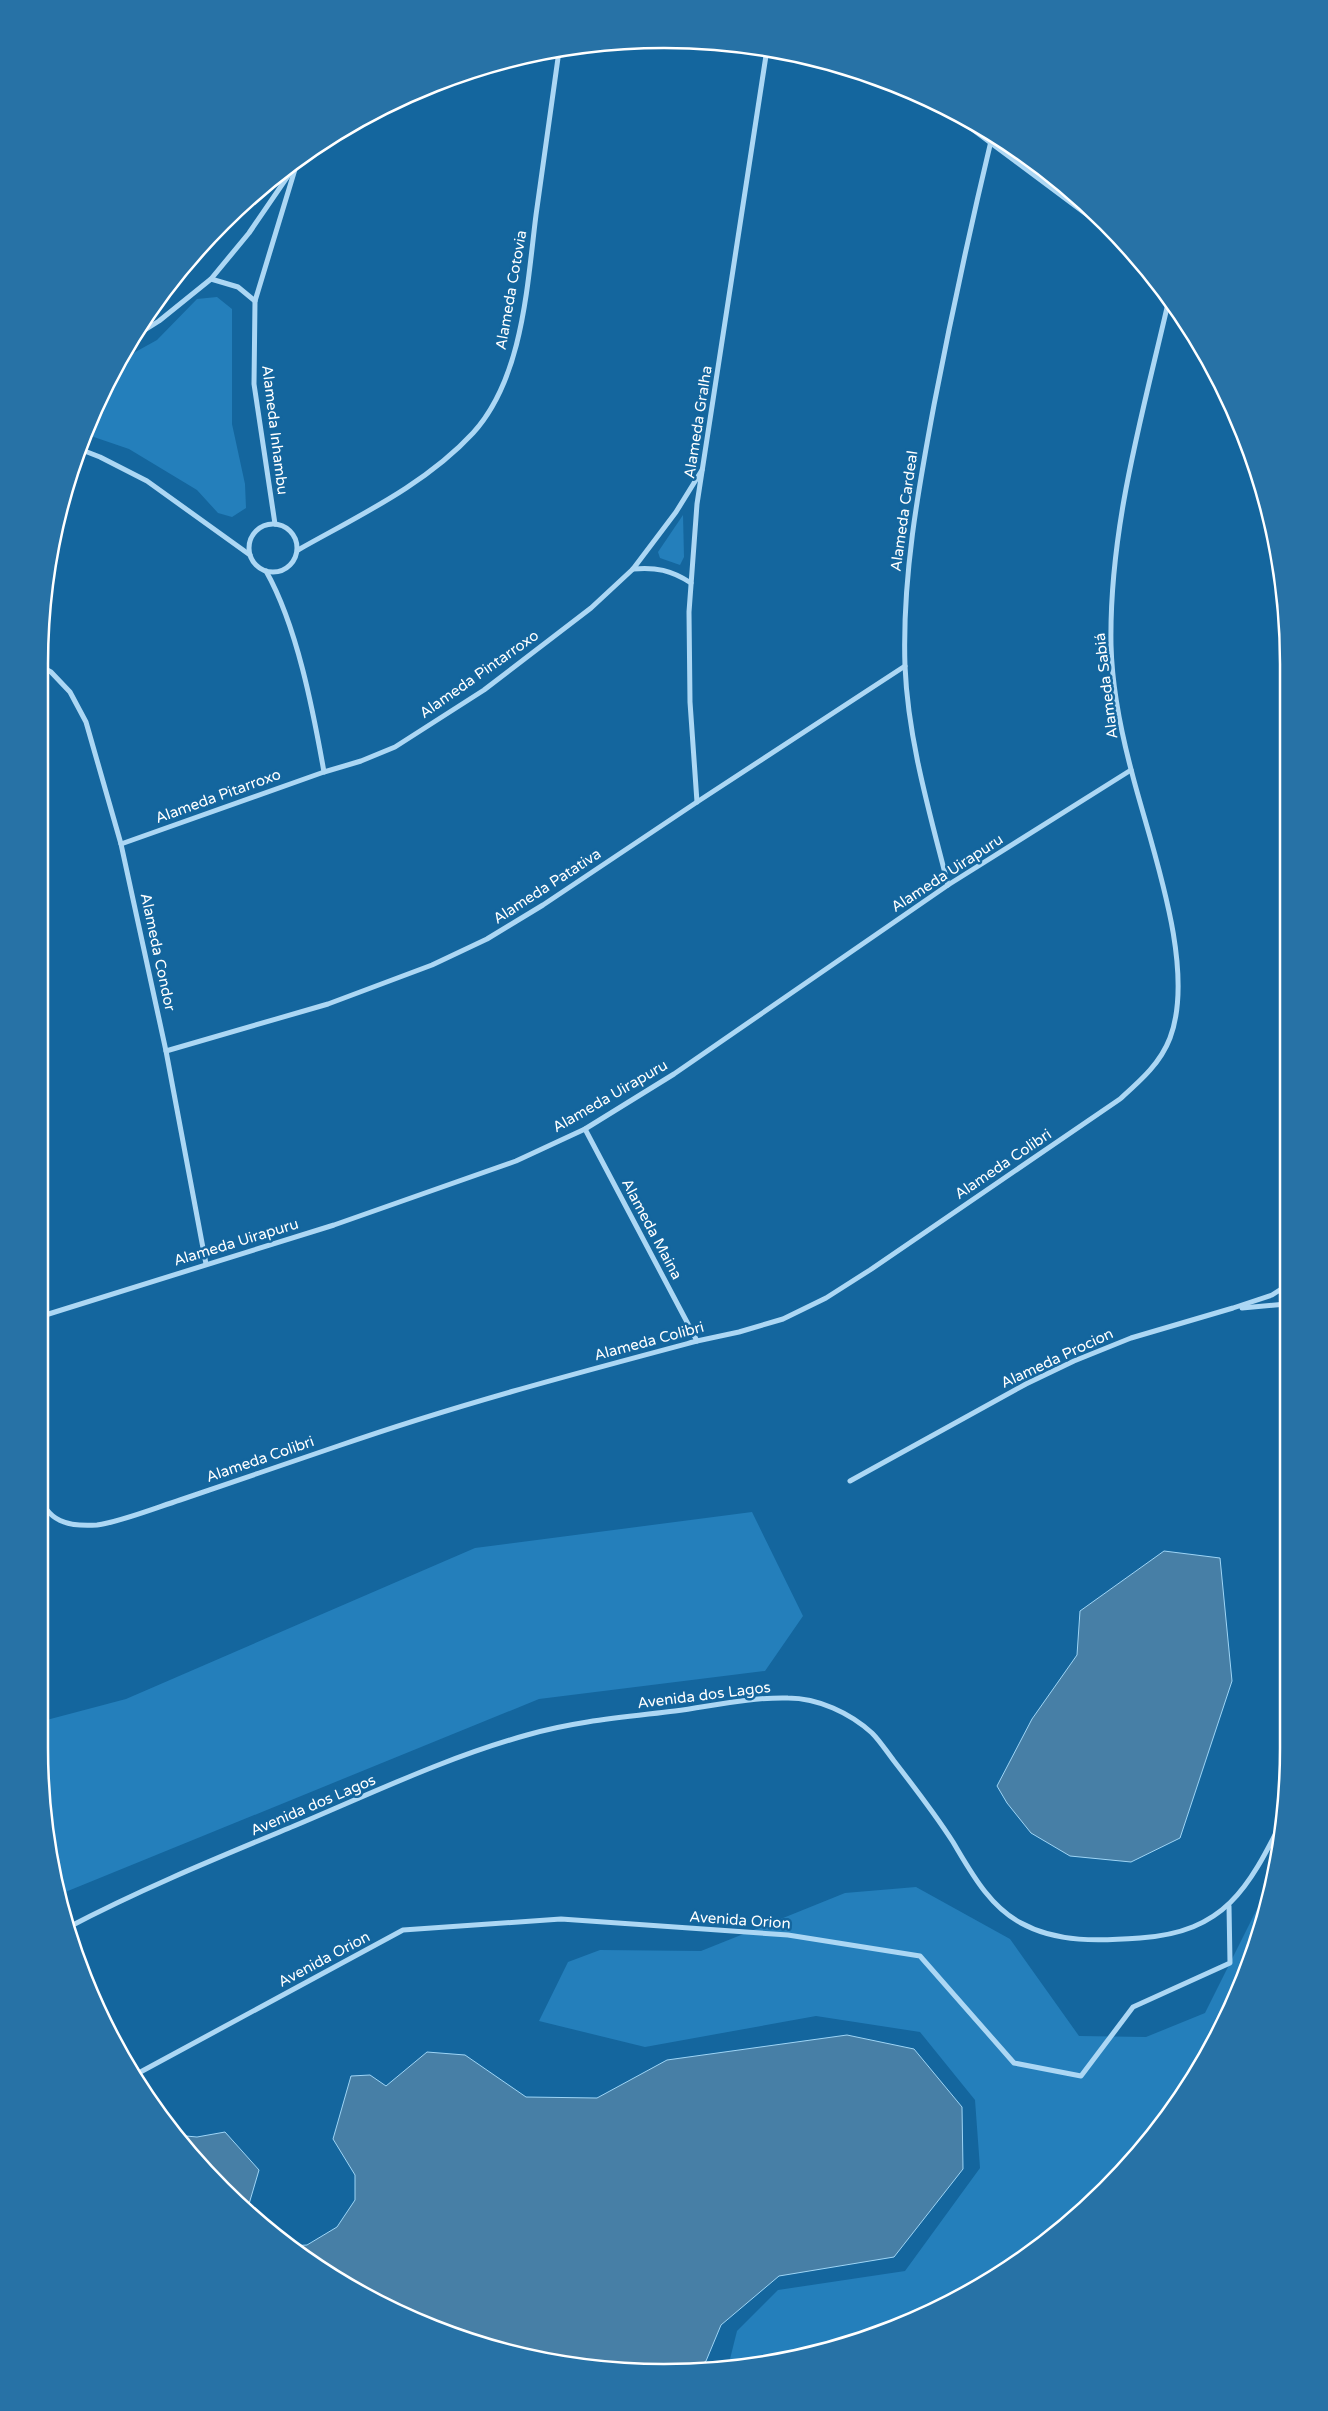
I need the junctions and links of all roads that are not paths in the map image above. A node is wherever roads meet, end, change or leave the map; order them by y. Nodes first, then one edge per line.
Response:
1 (766, 56) edge
2 (558, 57) edge
3 (991, 141) edge
4 (993, 143) edge
5 (295, 171) edge
6 (290, 174) edge
7 (1077, 207) edge
8 (211, 279) junction
9 (255, 301) junction
10 (1167, 308) edge
11 (146, 329) edge
12 (85, 451) edge
13 (703, 467) junction
14 (275, 524) junction
15 (298, 550) junction
16 (250, 555) junction
17 (633, 570) junction
18 (266, 571) junction
19 (691, 584) junction
20 (905, 666) junction
21 (48, 670) edge
22 (1131, 770) junction
23 (324, 772) junction
24 (697, 802) junction
25 (121, 844) junction
26 (948, 886) junction
27 (1170, 1038) joint
28 (166, 1051) junction
29 (585, 1129) junction
30 (206, 1264) junction
31 (1280, 1289) edge
32 (1280, 1304) edge
33 (1234, 1308) junction
34 (48, 1314) edge
35 (697, 1341) junction
36 (850, 1481) dead end
37 (48, 1514) edge
38 (1273, 1838) edge
39 (1229, 1906) junction
40 (74, 1924) edge
41 (140, 2072) edge

1 - 13 street, Alameda Gralha
2 - 15 street, Alameda Cotovia
3 - 20 street, Alameda Cardeal
4 - 7 street
5 - 9 street, Alameda Inhambu
6 - 8 street
8 - 9 street
8 - 11 street
9 - 14 street, Alameda Inhambu
10 - 22 street, Alameda Sabiá
12 - 16 street
13 - 17 street, Alameda Pintarroxo
13 - 19 street, Alameda Gralha
14 - 15 street
14 - 16 street
15 - 18 street
16 - 18 street
17 - 19 street
17 - 23 street, Alameda Pintarroxo
18 - 23 street
19 - 24 street, Alameda Gralha
20 - 24 street, Alameda Patativa
20 - 26 street, Alameda Cardeal
21 - 25 street, Alameda Condor
22 - 26 street, Alameda Uirapuru
22 - 27 street, Alameda Sabiá
23 - 25 street, Alameda Pitarroxo
24 - 28 street, Alameda Patativa
25 - 28 street, Alameda Condor
26 - 29 street, Alameda Uirapuru
27 - 35 street, Alameda Colibri
28 - 30 street, Alameda Condor
29 - 30 street, Alameda Uirapuru
29 - 35 street, Alameda Maina
30 - 34 street, Alameda Uirapuru
31 - 33 street, Alameda Procion
32 - 33 street
33 - 36 street, Alameda Procion
35 - 37 street, Alameda Colibri
38 - 39 street, Avenida dos Lagos
39 - 40 street, Avenida dos Lagos
39 - 41 street, Avenida Orion

